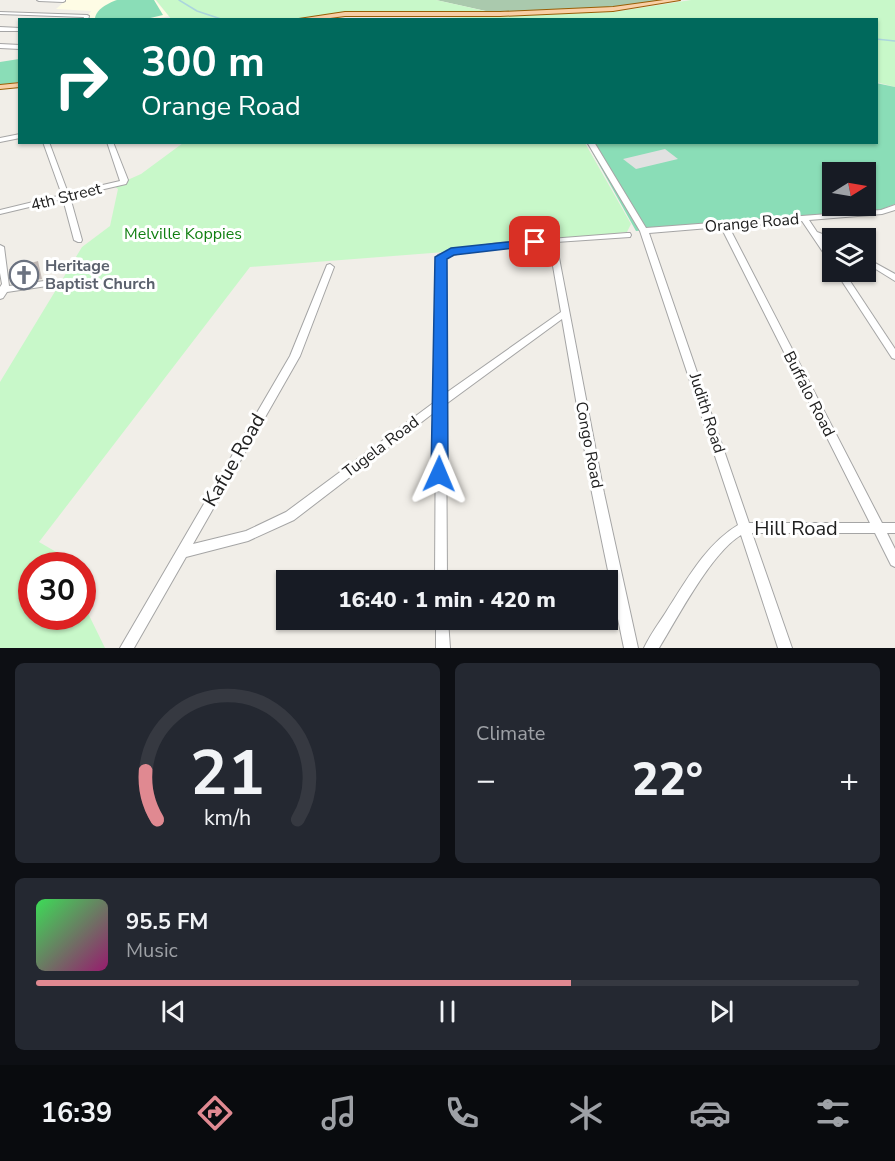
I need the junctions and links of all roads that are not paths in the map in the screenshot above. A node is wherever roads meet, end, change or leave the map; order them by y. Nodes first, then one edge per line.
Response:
1 (39, 0) edge
2 (677, 0) edge
3 (683, 0) edge
4 (63, 1) edge
5 (0, 13) edge
6 (86, 18) edge
7 (312, 18) edge
8 (322, 18) edge
9 (431, 18) edge
10 (0, 29) edge
11 (18, 30) edge
12 (0, 46) edge
13 (18, 47) edge
14 (18, 86) edge
15 (0, 88) edge
16 (18, 136) edge
17 (0, 140) edge
18 (47, 144) edge
19 (111, 144) edge
20 (592, 144) edge
21 (65, 196) junction
22 (891, 209) edge
23 (0, 213) edge
24 (895, 215) edge
25 (804, 218) junction
26 (724, 225) junction
27 (644, 231) junction
28 (627, 234) dead end
29 (816, 234) junction
30 (822, 237) edge
31 (78, 240) dead end
32 (552, 240) junction
33 (822, 243) edge
34 (0, 247) edge
35 (876, 266) edge
36 (330, 267) dead end
37 (895, 278) edge
38 (847, 282) edge
39 (44, 284) dead end
40 (2, 292) edge
41 (565, 313) junction
42 (895, 356) edge
43 (440, 402) junction
44 (878, 527) junction
45 (743, 528) junction
46 (895, 528) edge
47 (183, 552) junction
48 (895, 561) edge
49 (441, 570) edge
50 (442, 630) edge
51 (127, 648) edge
52 (443, 648) edge
53 (631, 648) edge
54 (651, 648) edge
55 (785, 648) edge

1 - 4 street
2 - 9 main road
3 - 9 main road
5 - 6 street
7 - 9 main road
8 - 9 main road
10 - 11 street
12 - 13 street
14 - 15 main road
16 - 17 street
18 - 21 street
19 - 21 street, 4th Street
20 - 27 street, Judith Road
21 - 23 street, 4th Street
21 - 31 street
22 - 24 street
22 - 25 street, Orange Road
25 - 26 street, Orange Road
25 - 29 street
26 - 27 street, Orange Road
26 - 44 street, Buffalo Road
27 - 45 street, Judith Road
28 - 32 street
29 - 30 street
29 - 33 street
32 - 41 street, Congo Road
32 - 43 street
34 - 40 street
35 - 37 street
36 - 47 street, Kafue Road
38 - 42 street
39 - 40 street
41 - 43 street, Tugela Road
41 - 53 street, Congo Road
43 - 47 street, Tugela Road
43 - 49 street
44 - 45 street, Hill Road
44 - 46 street, Hill Road
44 - 48 street, Buffalo Road
45 - 54 street, Hill Road
45 - 55 street, Judith Road
47 - 51 street, Kafue Road
50 - 52 street

